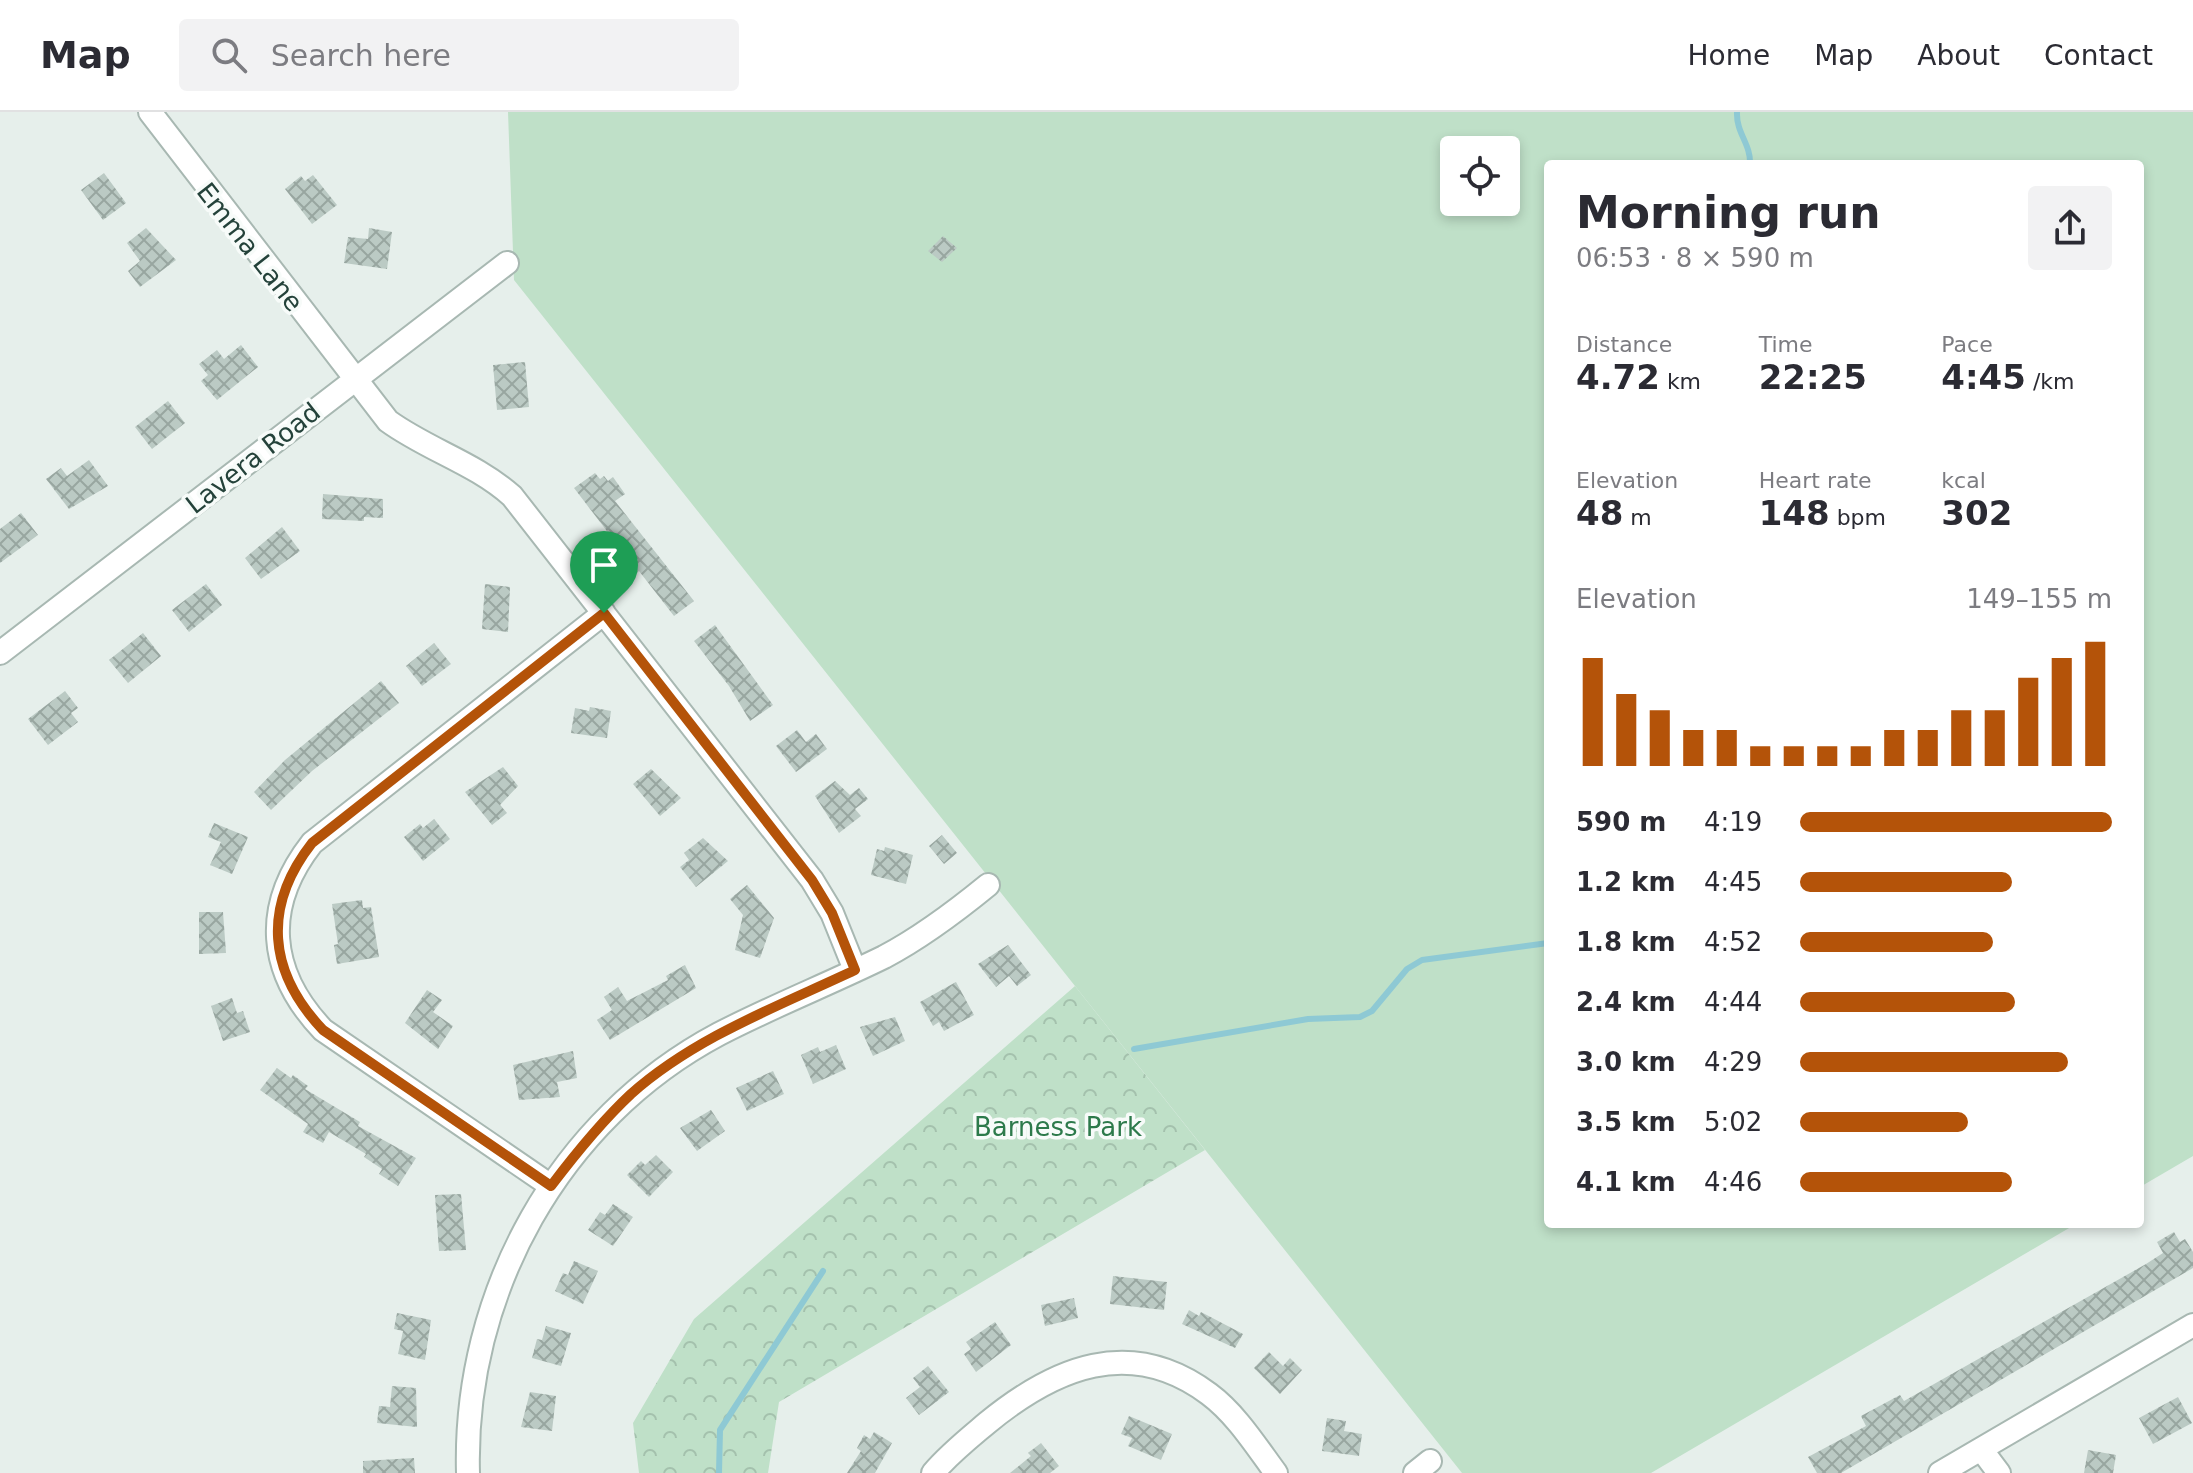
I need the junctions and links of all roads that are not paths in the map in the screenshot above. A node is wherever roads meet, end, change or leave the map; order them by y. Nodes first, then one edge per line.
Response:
1 (150, 112) edge
2 (507, 263) dead end
3 (354, 380) junction
4 (604, 613) junction
5 (0, 653) edge
6 (988, 885) dead end
7 (855, 970) junction
8 (551, 1186) junction
9 (2193, 1325) edge
10 (1981, 1449) junction
11 (468, 1473) edge
12 (933, 1473) edge
13 (1276, 1473) edge
14 (1940, 1473) edge
15 (1999, 1473) edge

1 - 3 street, Emma Lane
2 - 3 street, Lavera Road
3 - 4 street, Emma Lane
3 - 5 street, Lavera Road
4 - 7 street, Emma Lane
4 - 8 street
6 - 7 street
7 - 8 street
8 - 11 street
9 - 10 street
10 - 14 street
10 - 15 street
12 - 13 street

